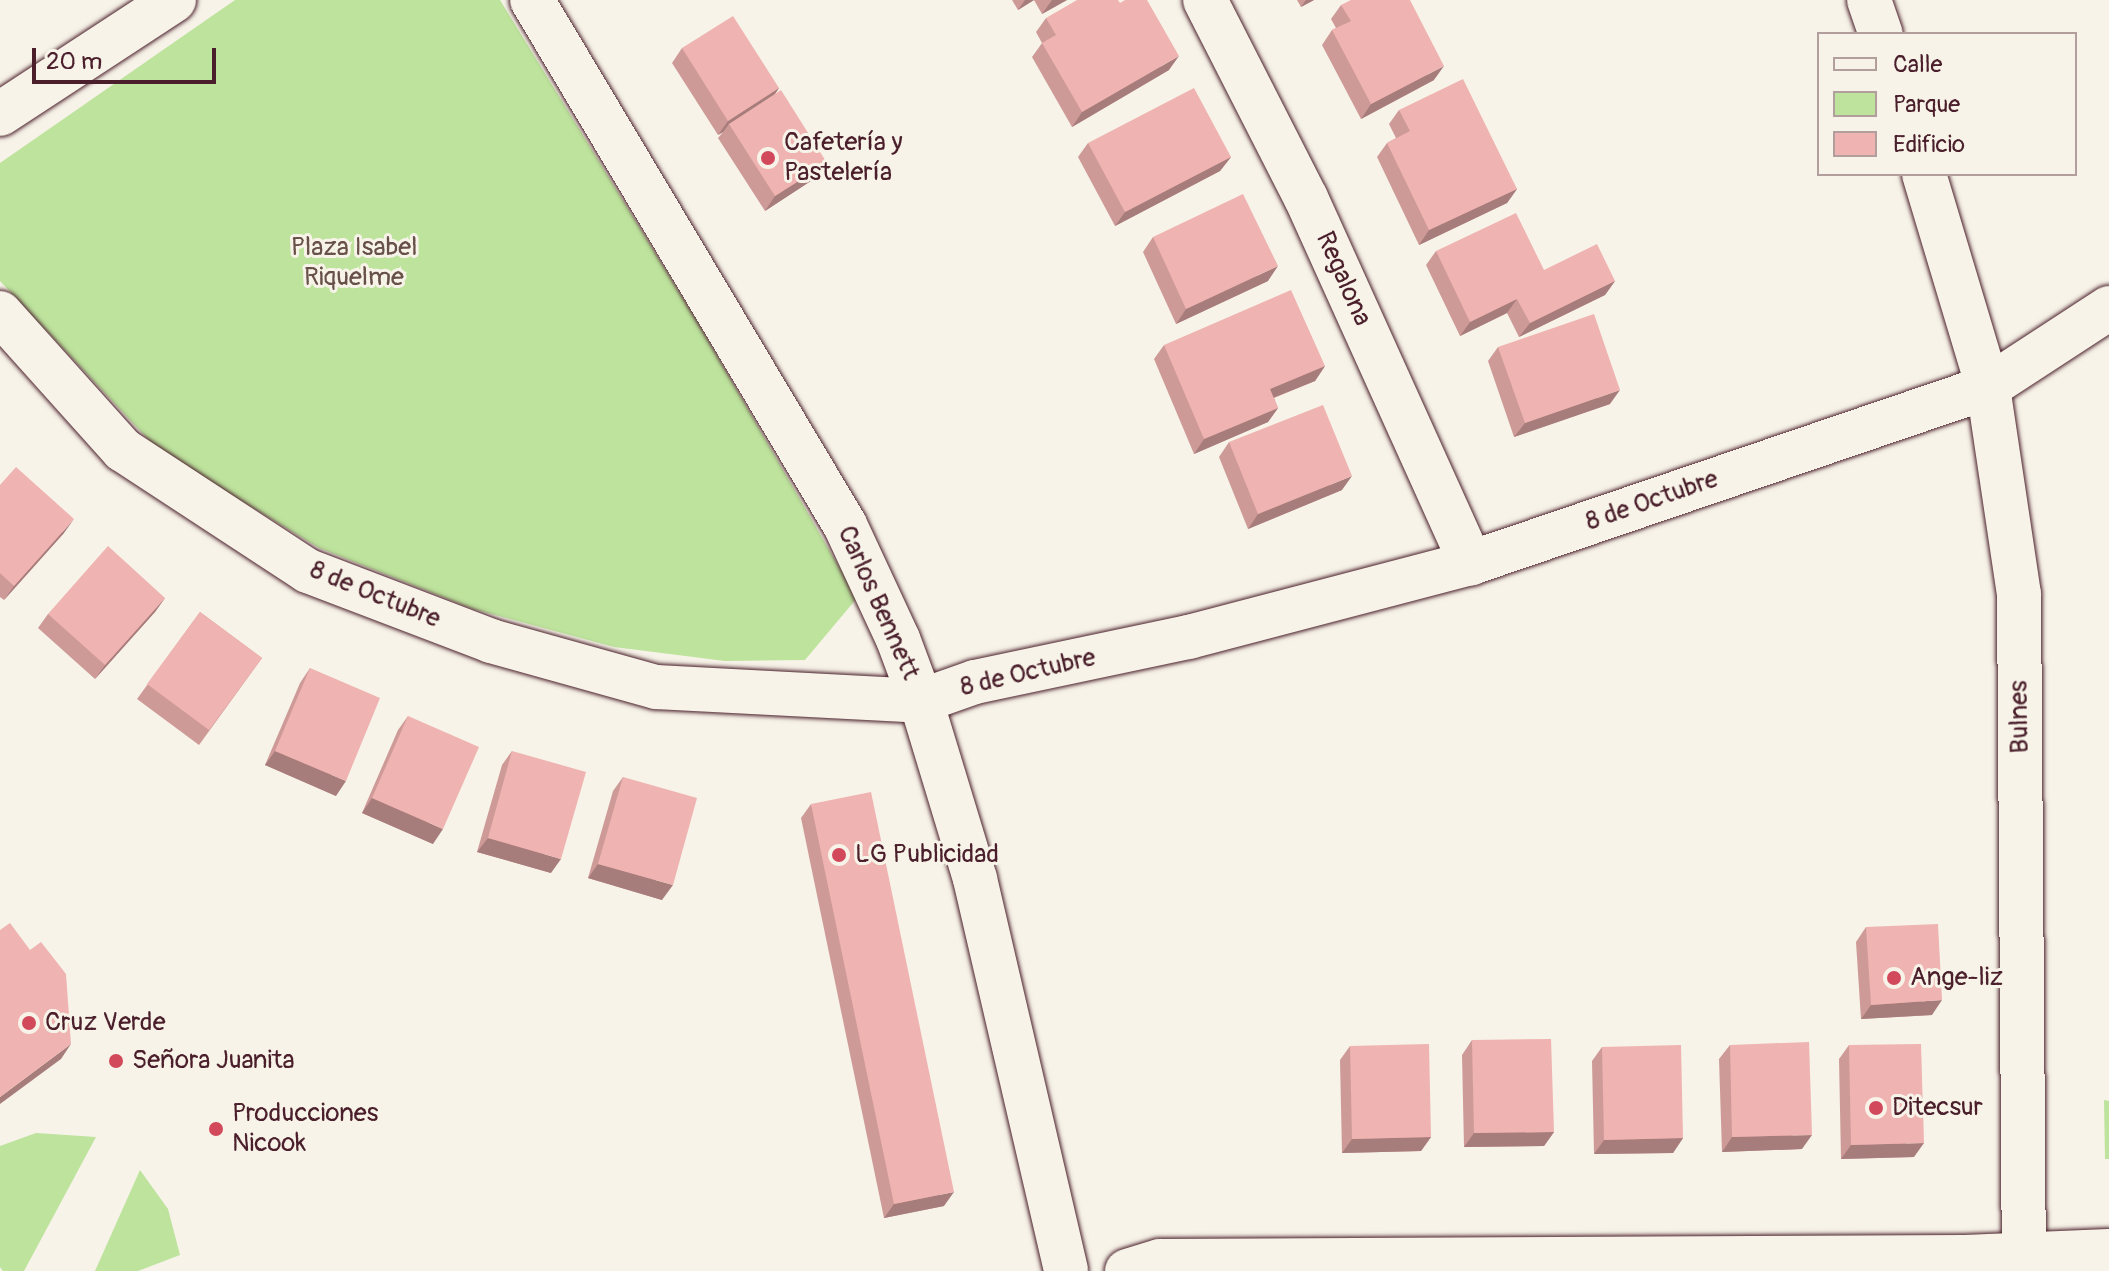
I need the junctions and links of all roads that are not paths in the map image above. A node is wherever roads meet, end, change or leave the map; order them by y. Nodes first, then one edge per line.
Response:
1 (174, 0) edge
2 (532, 0) edge
3 (1205, 0) edge
4 (1869, 0) edge
5 (1880, 32) edge
6 (0, 114) edge
7 (1925, 176) edge
8 (2109, 308) edge
9 (0, 313) edge
10 (1988, 387) junction
11 (1471, 563) junction
12 (921, 701) junction
13 (2109, 1251) edge
14 (2024, 1262) edge
15 (1143, 1266) edge
16 (1066, 1271) edge

1 - 6 street
2 - 12 street, Carlos Bennett
3 - 11 street, Regalona
4 - 5 street
7 - 10 street, Bulnes
8 - 10 street, 8 de Octubre
9 - 12 street, 8 de Octubre
10 - 11 street, 8 de Octubre
10 - 14 street, Bulnes
11 - 12 street, 8 de Octubre
12 - 16 street, Carlos Bennett
13 - 14 street
14 - 15 street

